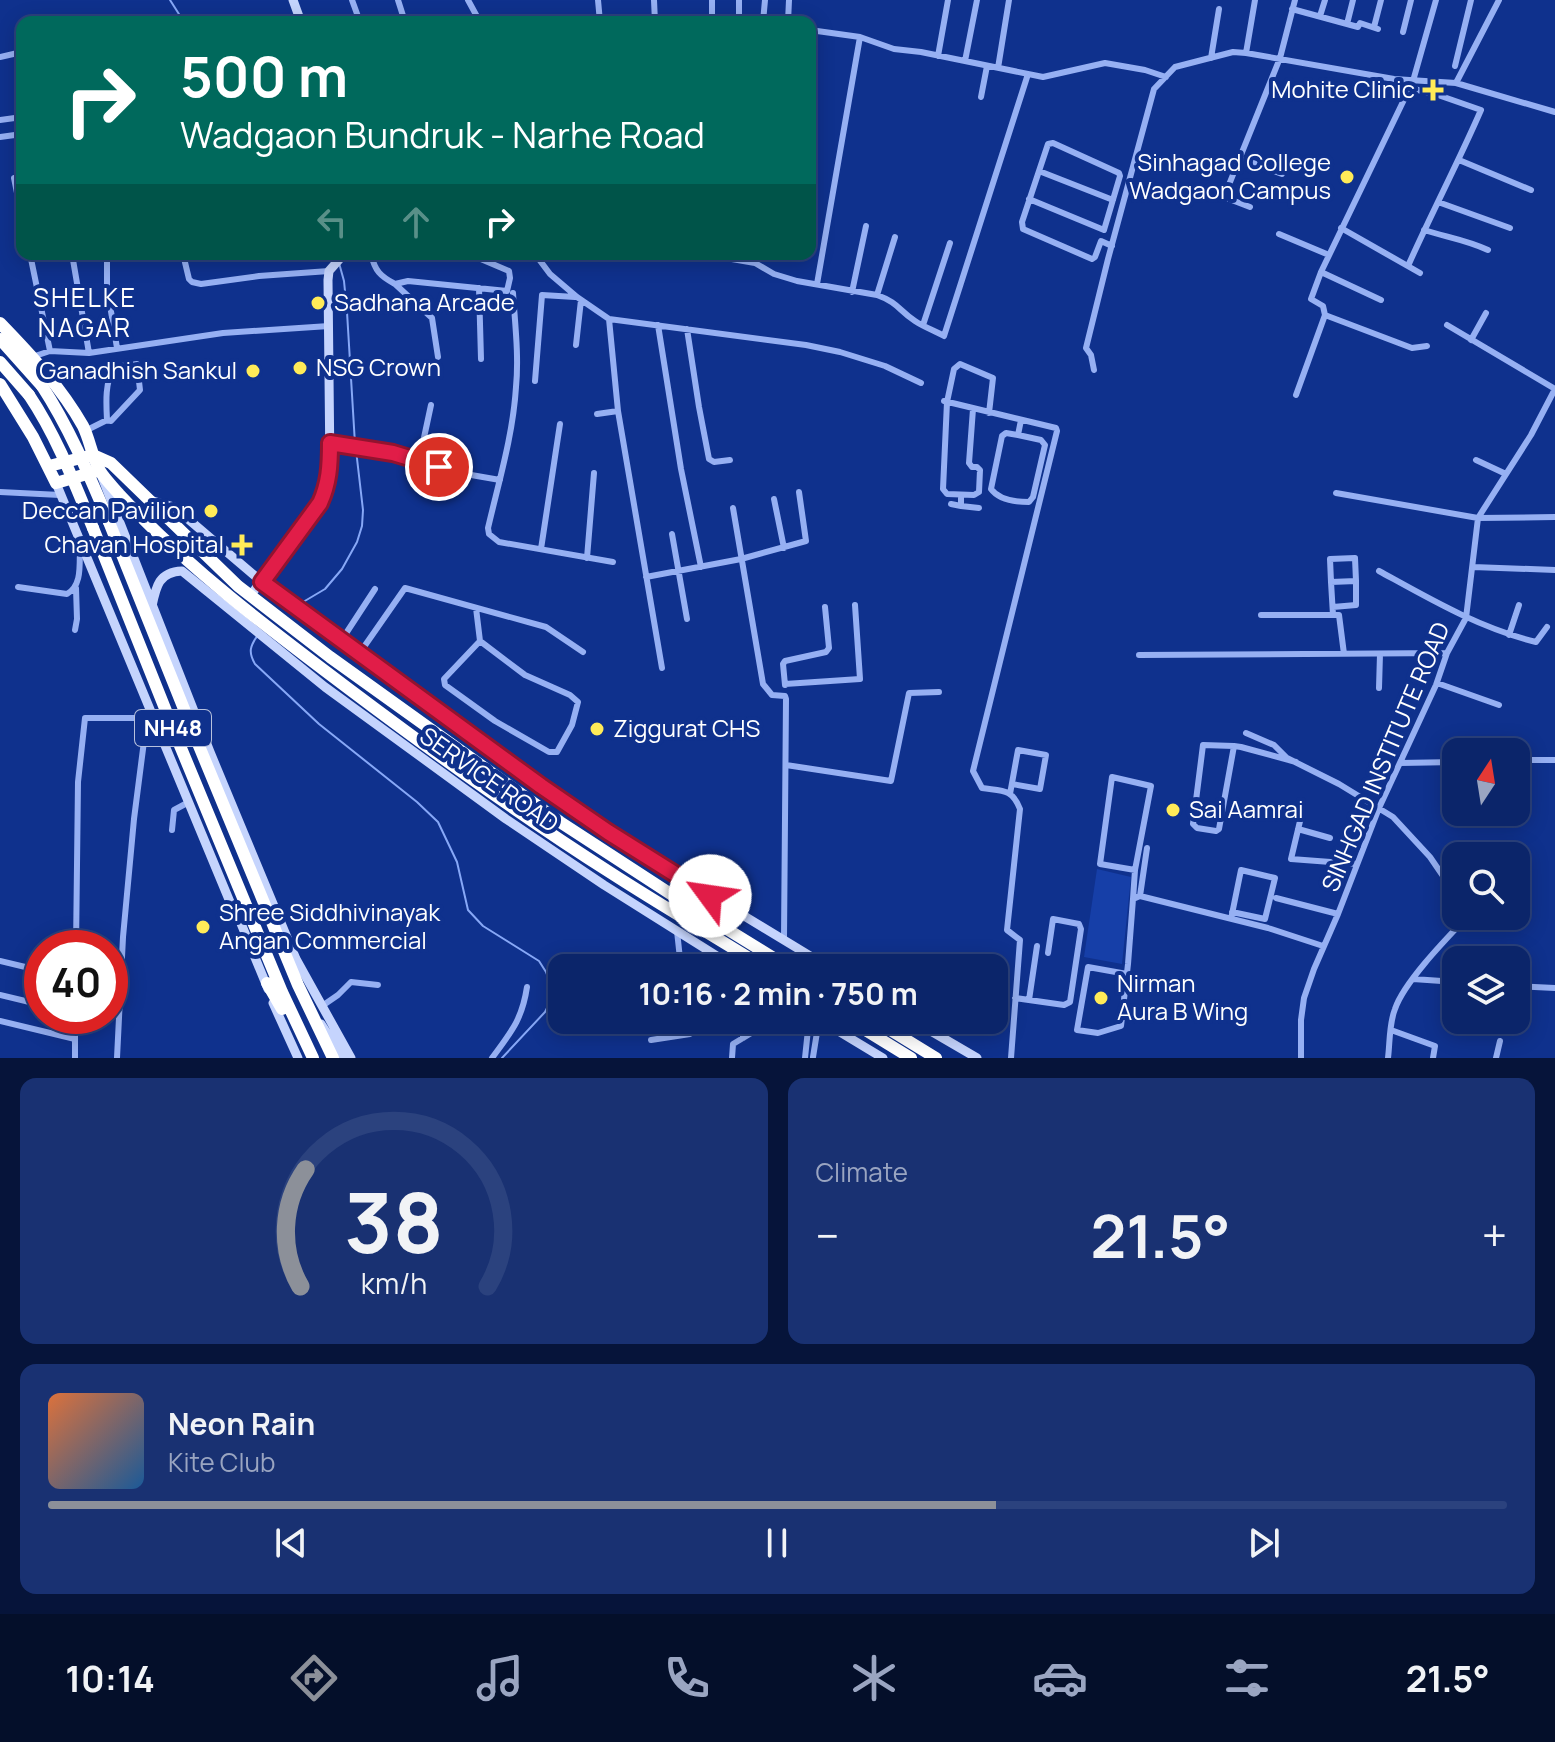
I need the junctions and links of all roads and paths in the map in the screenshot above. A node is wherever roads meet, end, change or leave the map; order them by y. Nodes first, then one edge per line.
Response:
1 (948, 0) edge
2 (977, 0) edge
3 (1009, 0) edge
4 (1255, 0) edge
5 (1295, 0) edge
6 (1325, 0) edge
7 (1353, 0) edge
8 (1381, 0) edge
9 (1411, 0) edge
10 (1436, 0) edge
11 (1471, 0) edge
12 (1499, 0) edge
13 (1219, 9) dead end
14 (1292, 9) junction
15 (1320, 16) junction
16 (1347, 24) junction
17 (816, 31) edge
18 (1403, 32) dead end
19 (860, 37) junction
20 (1246, 53) junction
21 (938, 56) junction
22 (1211, 58) junction
23 (1280, 58) junction
24 (965, 61) junction
25 (987, 66) junction
26 (1455, 66) dead end
27 (998, 68) junction
28 (1028, 74) junction
29 (1166, 77) junction
30 (1456, 83) junction
31 (1412, 85) junction
32 (981, 97) dead end
33 (1555, 112) edge
34 (1240, 158) junction
35 (1459, 160) junction
36 (1039, 171) junction
37 (1282, 174) dead end
38 (14, 178) dead end
39 (16, 188) edge
40 (1531, 190) dead end
41 (1029, 199) junction
42 (1113, 200) junction
43 (1438, 202) junction
44 (1250, 207) dead end
45 (866, 226) dead end
46 (1341, 228) junction
47 (1510, 228) dead end
48 (1104, 230) junction
49 (1424, 230) junction
50 (1279, 234) dead end
51 (895, 237) dead end
52 (1101, 241) junction
53 (950, 243) dead end
54 (1112, 246) junction
55 (1488, 250) dead end
56 (1329, 255) junction
57 (31, 260) edge
58 (73, 260) edge
59 (107, 260) edge
60 (184, 260) edge
61 (339, 260) edge
62 (372, 260) edge
63 (483, 260) edge
64 (540, 260) edge
65 (738, 260) edge
66 (1408, 266) junction
67 (332, 269) junction
68 (1321, 272) junction
69 (1420, 273) dead end
70 (395, 284) junction
71 (817, 284) junction
72 (479, 288) junction
73 (852, 292) junction
74 (513, 293) dead end
75 (877, 295) junction
76 (579, 299) junction
77 (1381, 300) dead end
78 (1486, 313) dead end
79 (1325, 315) junction
80 (609, 319) junction
81 (0, 323) edge
82 (658, 325) junction
83 (923, 325) junction
84 (1447, 325) dead end
85 (329, 326) junction
86 (687, 329) junction
87 (0, 339) edge
88 (1471, 340) junction
89 (576, 345) dead end
90 (1427, 346) dead end
91 (117, 348) junction
92 (50, 351) junction
93 (89, 353) junction
94 (32, 357) junction
95 (438, 357) dead end
96 (481, 359) dead end
97 (0, 362) edge
98 (1094, 370) dead end
99 (535, 381) dead end
100 (921, 383) dead end
101 (0, 385) edge
102 (1555, 389) edge
103 (1296, 395) dead end
104 (946, 402) junction
105 (431, 405) dead end
106 (973, 409) junction
107 (618, 411) junction
108 (989, 413) junction
109 (597, 414) dead end
110 (107, 420) junction
111 (1021, 420) junction
112 (560, 424) dead end
113 (86, 434) junction
114 (1018, 435) junction
115 (330, 443) junction
116 (41, 450) junction
117 (93, 455) junction
118 (730, 460) dead end
119 (1476, 460) dead end
120 (419, 461) junction
121 (49, 466) junction
122 (100, 470) junction
123 (594, 473) dead end
124 (1506, 474) junction
125 (500, 480) junction
126 (59, 489) junction
127 (0, 492) edge
128 (799, 492) dead end
129 (1336, 493) dead end
130 (961, 495) junction
131 (774, 499) dead end
132 (148, 500) junction
133 (111, 501) junction
134 (951, 504) dead end
135 (961, 506) junction
136 (733, 508) dead end
137 (979, 508) dead end
138 (70, 515) junction
139 (1555, 517) edge
140 (1478, 518) junction
141 (672, 534) dead end
142 (81, 542) junction
143 (784, 548) junction
144 (541, 549) junction
145 (587, 558) junction
146 (741, 559) junction
147 (613, 562) dead end
148 (701, 567) junction
149 (1473, 567) junction
150 (1555, 570) edge
151 (679, 571) junction
152 (1379, 571) dead end
153 (646, 577) junction
154 (1356, 581) junction
155 (1331, 582) junction
156 (266, 585) junction
157 (18, 587) dead end
158 (76, 588) junction
159 (375, 589) dead end
160 (250, 596) junction
161 (233, 605) junction
162 (855, 605) dead end
163 (1519, 605) dead end
164 (152, 606) junction
165 (825, 607) dead end
166 (476, 608) junction
167 (1333, 611) junction
168 (1261, 615) dead end
169 (1466, 618) junction
170 (687, 619) dead end
171 (1547, 627) dead end
172 (75, 630) dead end
173 (1509, 635) junction
174 (341, 641) junction
175 (480, 641) junction
176 (280, 644) junction
177 (583, 652) dead end
178 (1447, 653) junction
179 (359, 654) junction
180 (1344, 654) junction
181 (1380, 654) junction
182 (1139, 655) dead end
183 (662, 668) dead end
184 (1437, 683) junction
185 (785, 684) junction
186 (1379, 688) dead end
187 (939, 692) dead end
188 (785, 696) junction
189 (1499, 705) dead end
190 (151, 718) junction
191 (1246, 733) dead end
192 (1234, 746) junction
193 (1530, 760) edge
194 (1555, 760) edge
195 (1296, 762) junction
196 (1442, 762) edge
197 (1400, 763) junction
198 (786, 765) junction
199 (1012, 784) junction
200 (1010, 794) junction
201 (189, 802) junction
202 (1379, 808) junction
203 (1301, 817) dead end
204 (1298, 829) junction
205 (172, 830) dead end
206 (1330, 838) dead end
207 (1147, 848) dead end
208 (1357, 864) junction
209 (1135, 870) junction
210 (1442, 875) edge
211 (1136, 897) junction
212 (1276, 898) dead end
213 (1338, 914) junction
214 (1232, 915) junction
215 (76, 930) edge
216 (1456, 930) edge
217 (677, 931) junction
218 (784, 940) junction
219 (1037, 946) dead end
220 (1323, 946) junction
221 (1048, 953) dead end
222 (679, 954) edge
223 (714, 954) edge
224 (742, 954) edge
225 (767, 954) edge
226 (785, 954) edge
227 (807, 954) edge
228 (0, 961) edge
229 (24, 967) edge
230 (1127, 974) junction
231 (1413, 979) junction
232 (1442, 981) edge
233 (267, 983) junction
234 (378, 985) dead end
235 (527, 987) dead end
236 (1530, 987) edge
237 (1555, 988) edge
238 (0, 995) edge
239 (1015, 998) junction
240 (1029, 1000) junction
241 (24, 1001) edge
242 (317, 1009) junction
243 (0, 1021) edge
244 (1391, 1030) junction
245 (75, 1034) edge
246 (690, 1034) edge
247 (743, 1034) edge
248 (750, 1034) edge
249 (808, 1034) edge
250 (817, 1034) edge
251 (843, 1034) edge
252 (872, 1034) edge
253 (897, 1034) edge
254 (936, 1034) edge
255 (743, 1038) junction
256 (75, 1039) junction
257 (651, 1040) dead end
258 (1500, 1041) dead end
259 (813, 1057) edge
260 (75, 1058) edge
261 (117, 1058) edge
262 (298, 1058) edge
263 (311, 1058) edge
264 (333, 1058) edge
265 (343, 1058) edge
266 (351, 1058) edge
267 (492, 1058) edge
268 (732, 1058) edge
269 (805, 1058) edge
270 (883, 1058) edge
271 (911, 1058) edge
272 (936, 1058) edge
273 (977, 1058) edge
274 (1011, 1058) edge
275 (1301, 1058) edge
276 (1388, 1058) edge
277 (1433, 1058) edge
278 (1496, 1058) edge

1 - 21 street
2 - 24 street
3 - 27 street
4 - 20 street
5 - 14 street
6 - 15 street
7 - 16 street
8 - 16 street
9 - 18 street
10 - 31 street
11 - 26 street
12 - 30 street
13 - 22 street
14 - 15 street
14 - 23 street
15 - 16 street
17 - 19 street
19 - 21 street
19 - 71 street
20 - 22 street
20 - 23 street
21 - 24 street
22 - 29 street
23 - 31 street
23 - 34 street
24 - 25 street
25 - 27 street
25 - 32 street
27 - 28 street
28 - 29 street
28 - 83 street
29 - 54 street
30 - 31 street
30 - 33 street
31 - 35 street
31 - 46 street
34 - 37 street
34 - 44 street
35 - 40 street
35 - 43 street
36 - 41 street
36 - 42 street
36 - 42 street
38 - 39 street
41 - 48 street
41 - 52 street
42 - 48 street
43 - 47 street
43 - 49 street
45 - 73 street
46 - 56 street
46 - 66 street
48 - 52 street
49 - 55 street
49 - 66 street
50 - 56 street
51 - 75 street
52 - 54 street
53 - 83 street
54 - 98 street
56 - 68 street
57 - 92 street
58 - 93 street
59 - 91 street
60 - 67 street
61 - 67 street
62 - 70 street
63 - 72 street
64 - 76 street
65 - 71 street
66 - 69 street
67 - 85 street
68 - 77 street
68 - 79 street
70 - 72 street
70 - 95 street
71 - 73 street
72 - 96 street
73 - 75 street
74 - 125 street
75 - 83 street
76 - 80 street
76 - 89 street
76 - 99 street
78 - 88 street
79 - 90 street
79 - 103 street
80 - 82 street
80 - 107 street
81 - 94 highway
82 - 86 street
82 - 148 street
84 - 88 street
85 - 91 street
85 - 115 street
86 - 100 street
86 - 118 street
87 - 242 highway, NH48, bridge
88 - 102 street
91 - 93 street
92 - 93 street
92 - 94 street
94 - 113 highway
97 - 263 highway, NH48, bridge
101 - 116 highway
102 - 124 street, SINHGAD INSTITUTE ROAD
104 - 106 street
104 - 108 street
104 - 130 street
105 - 120 street
106 - 108 street
106 - 130 street
107 - 109 street
107 - 153 street
108 - 111 street
110 - 110 street
110 - 113 street
111 - 114 street
111 - 200 street
112 - 144 street
113 - 116 highway
113 - 117 highway
114 - 114 street
115 - 120 street
115 - 156 street
116 - 121 highway
117 - 121 highway
117 - 122 highway
117 - 132 highway
119 - 124 street
120 - 125 street
121 - 126 highway
122 - 126 highway
122 - 133 street
122 - 161 highway
123 - 145 street
124 - 140 street, SINHGAD INSTITUTE ROAD
125 - 144 street
126 - 127 street
126 - 138 street
128 - 143 street
129 - 140 street
130 - 135 street
131 - 143 street
132 - 156 street
132 - 160 highway
133 - 138 street
133 - 164 street
134 - 135 street
135 - 137 street
136 - 146 street
138 - 142 street
139 - 140 street
140 - 149 street, SINHGAD INSTITUTE ROAD
141 - 151 street
142 - 158 street
142 - 190 street
143 - 146 street
144 - 145 street
145 - 147 street
146 - 148 street
146 - 188 street
148 - 151 street
149 - 150 street
149 - 169 street, SINHGAD INSTITUTE ROAD
151 - 153 street
151 - 170 street
152 - 169 street
153 - 183 street
154 - 155 street
154 - 155 street
154 - 167 street
155 - 167 street
156 - 160 street
156 - 174 street
157 - 158 street
158 - 172 street
159 - 174 street
160 - 225 highway
161 - 164 street
161 - 176 highway
162 - 185 street
163 - 173 street
164 - 242 street
165 - 185 street
166 - 175 street
166 - 177 street
166 - 179 street
167 - 168 street
167 - 180 street
169 - 173 street
169 - 178 street, SINHGAD INSTITUTE ROAD
171 - 173 street
174 - 179 street
175 - 175 street
176 - 217 street, SERVICE ROAD
176 - 224 highway
178 - 181 street
178 - 184 street, SINHGAD INSTITUTE ROAD
179 - 218 street
180 - 181 street
180 - 182 street
181 - 186 street
184 - 189 street
184 - 197 street, SINHGAD INSTITUTE ROAD
185 - 188 street
187 - 198 street
188 - 198 street
190 - 201 street
190 - 215 street
190 - 261 street
191 - 195 street
192 - 192 street
192 - 195 street
193 - 194 street
195 - 202 street
196 - 197 street
197 - 202 street, SINHGAD INSTITUTE ROAD
198 - 218 street
199 - 199 street
199 - 200 street
200 - 239 street
201 - 205 street
201 - 233 street
202 - 208 street, SINHGAD INSTITUTE ROAD
202 - 210 street
203 - 204 street
204 - 206 street
204 - 208 street
207 - 211 street
208 - 213 street, SINHGAD INSTITUTE ROAD
209 - 209 street
209 - 211 street
211 - 214 street
211 - 230 street
212 - 213 street
213 - 220 street, SINHGAD INSTITUTE ROAD
214 - 214 street
214 - 220 street
216 - 231 street
217 - 222 street
217 - 223 street, SERVICE ROAD
218 - 226 street
218 - 227 street
219 - 240 street
220 - 275 street, SINHGAD INSTITUTE ROAD
221 - 240 street
228 - 229 street
230 - 230 street
231 - 232 street
231 - 244 street
233 - 262 street
233 - 263 highway
234 - 242 street
235 - 267 street
236 - 237 street
238 - 241 street
239 - 240 street
239 - 274 street
242 - 264 highway, NH48
242 - 265 street
242 - 266 street
243 - 256 street
244 - 276 street
244 - 277 street
245 - 256 street
246 - 257 street
247 - 255 street
248 - 255 street
249 - 269 street
250 - 259 street
251 - 270 street
252 - 271 highway
253 - 272 highway
254 - 273 street
255 - 268 street
256 - 260 street
258 - 278 street

